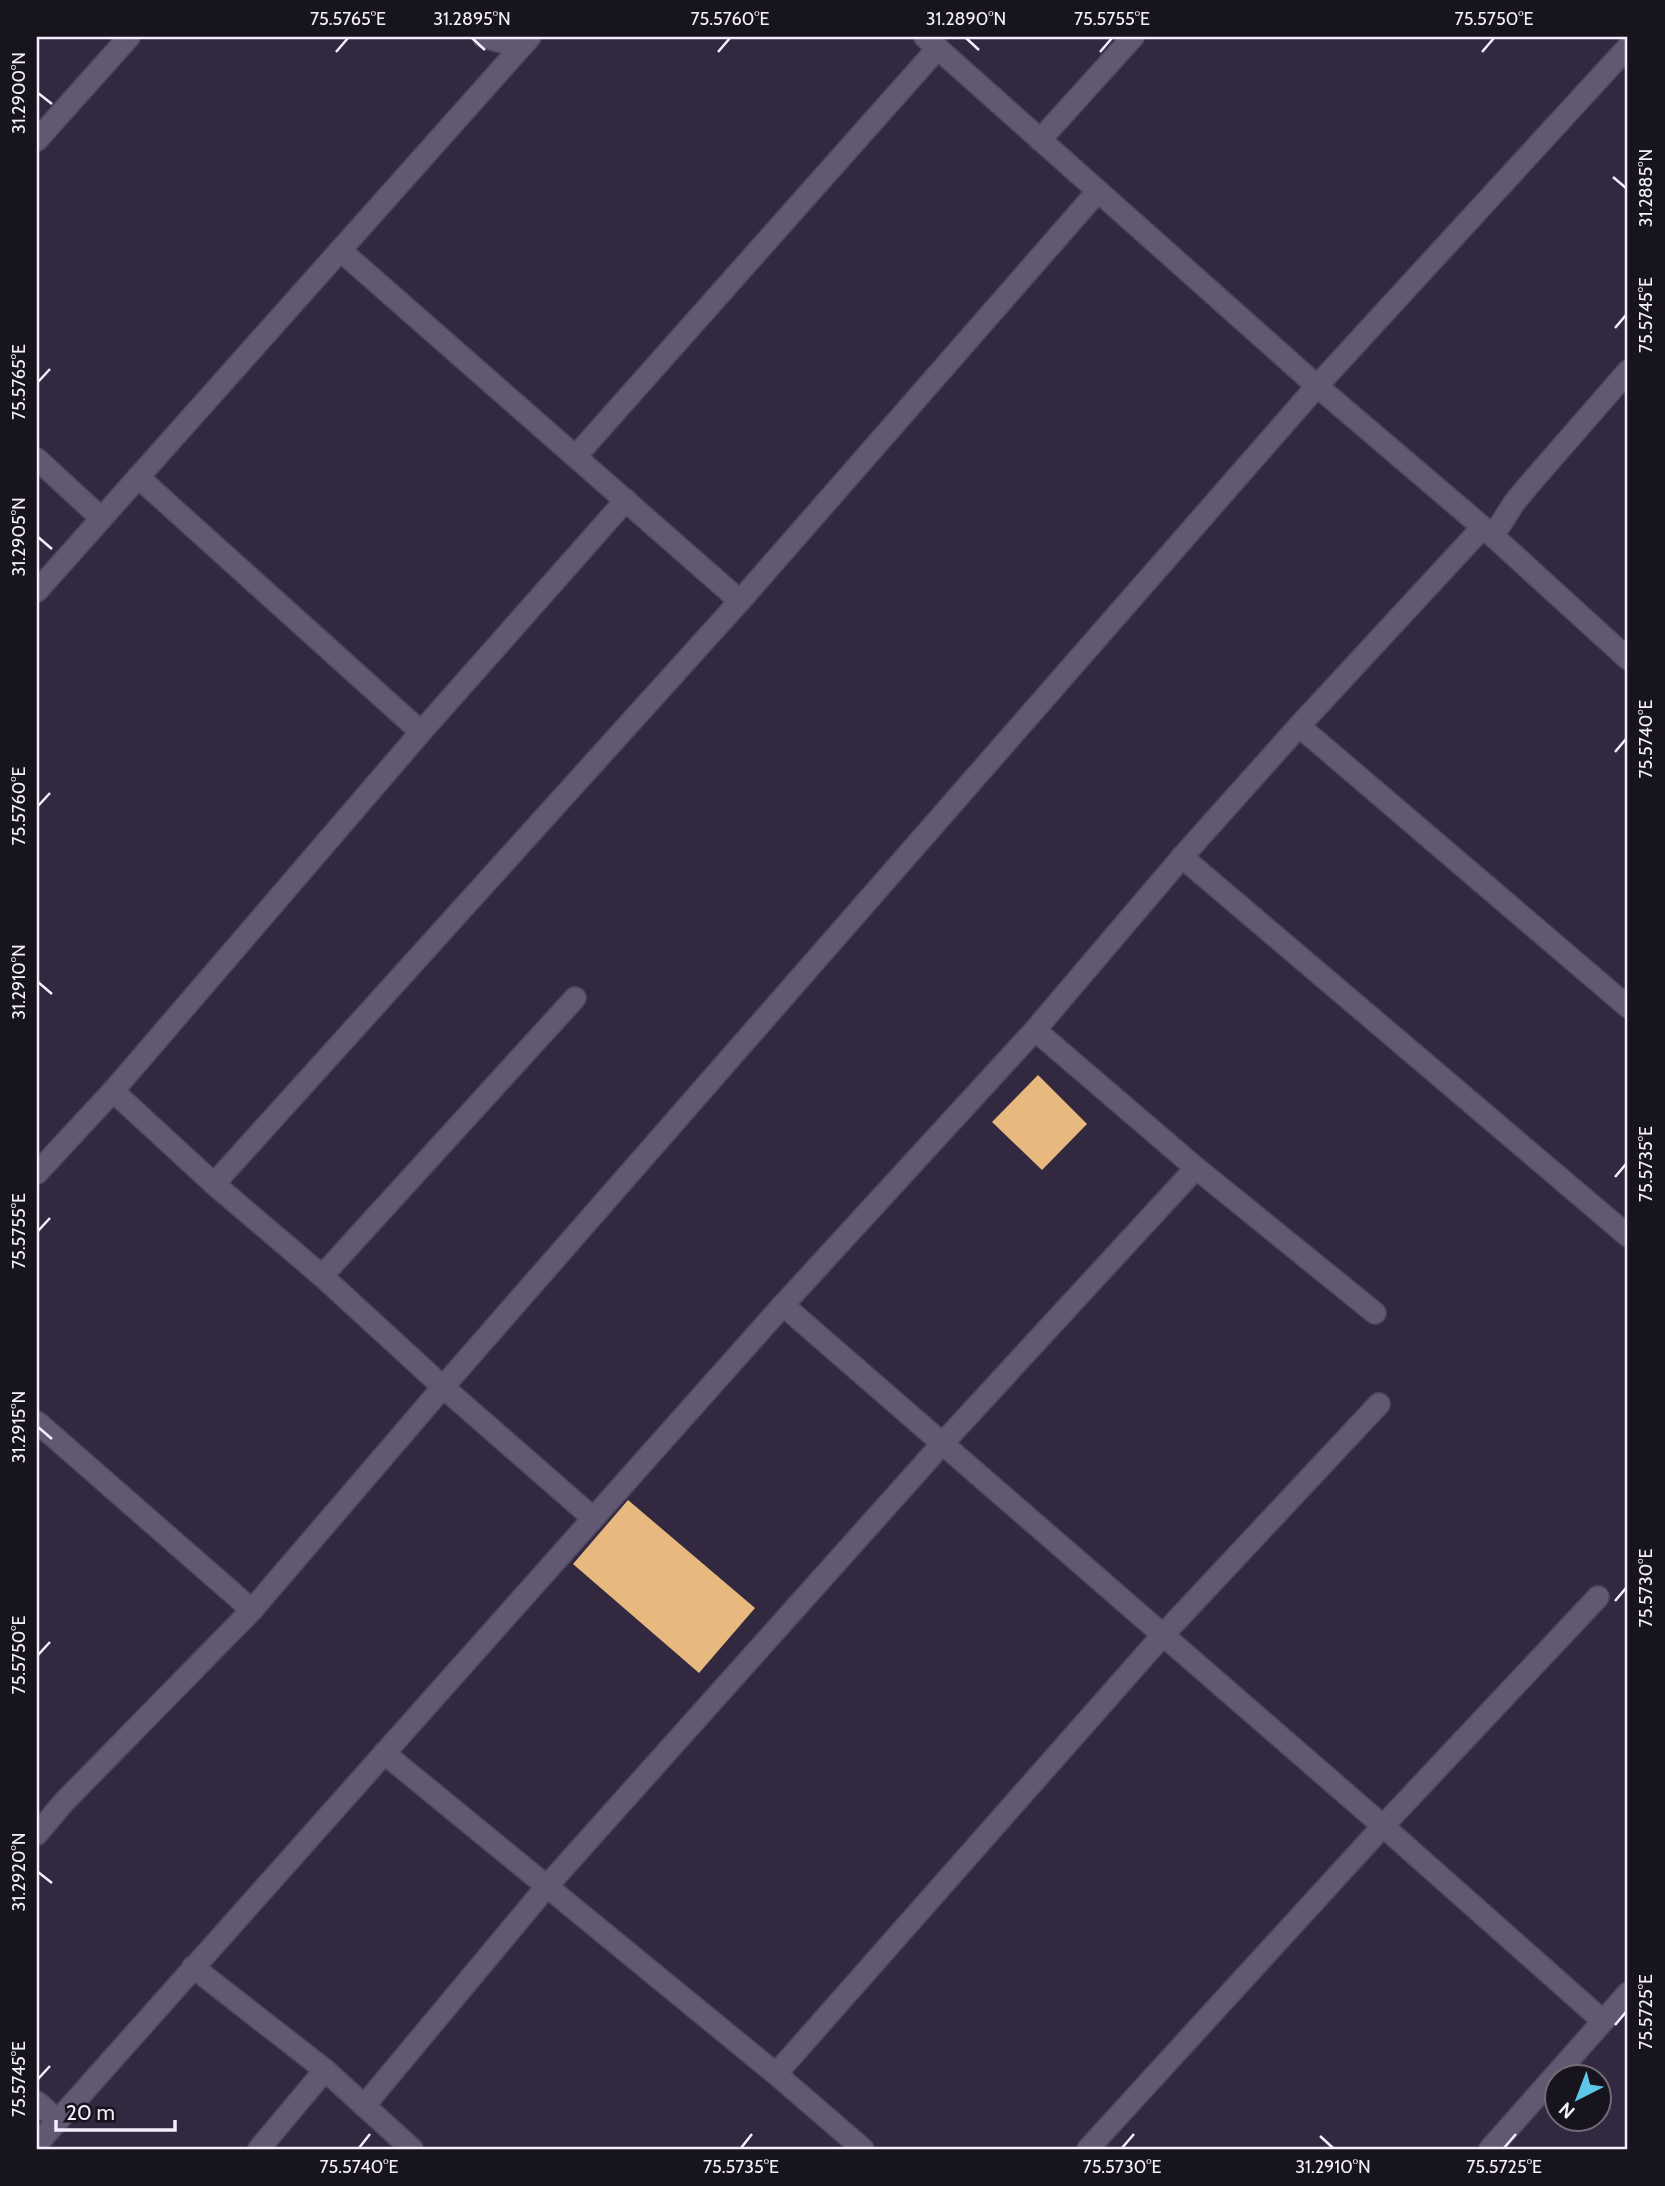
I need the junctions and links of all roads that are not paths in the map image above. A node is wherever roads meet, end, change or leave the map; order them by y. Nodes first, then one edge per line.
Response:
1 (129, 37) edge
2 (484, 37) edge
3 (1133, 37) edge
4 (525, 42) edge
5 (931, 43) edge
6 (1628, 47) edge
7 (37, 140) edge
8 (1040, 140) junction
9 (1098, 191) junction
10 (340, 250) junction
11 (1628, 371) edge
12 (1317, 386) junction
13 (576, 456) junction
14 (37, 459) edge
15 (138, 477) junction
16 (626, 500) junction
17 (102, 518) junction
18 (1488, 532) junction
19 (37, 591) edge
20 (740, 601) junction
21 (1628, 659) edge
22 (1299, 726) junction
23 (421, 732) junction
24 (1182, 857) junction
25 (575, 998) dead end
26 (1628, 1007) edge
27 (1035, 1030) junction
28 (113, 1091) junction
29 (1196, 1168) junction
30 (37, 1173) edge
31 (214, 1184) junction
32 (1628, 1236) edge
33 (322, 1276) junction
34 (783, 1305) junction
35 (1375, 1313) dead end
36 (443, 1387) junction
37 (1379, 1404) dead end
38 (37, 1422) edge
39 (942, 1444) junction
40 (593, 1518) junction
41 (1598, 1597) dead end
42 (252, 1610) junction
43 (1162, 1636) junction
44 (384, 1753) junction
45 (1383, 1826) junction
46 (37, 1834) edge
47 (548, 1885) junction
48 (193, 1967) junction
49 (1628, 1993) edge
50 (1603, 2021) junction
51 (325, 2070) junction
52 (776, 2074) junction
53 (37, 2102) edge
54 (364, 2106) junction
55 (58, 2121) junction
56 (37, 2144) edge
57 (260, 2149) edge
58 (412, 2149) edge
59 (863, 2149) edge
60 (1088, 2149) edge
61 (1490, 2149) edge

1 - 7 street
2 - 4 street
3 - 8 street
4 - 10 street
5 - 8 street
5 - 13 street
6 - 12 street
8 - 9 street
9 - 12 street
9 - 20 street
10 - 13 street
10 - 15 street
11 - 18 street
12 - 18 street
12 - 36 street
13 - 16 street
14 - 17 street
15 - 17 street
15 - 23 street
16 - 20 street
16 - 23 street
17 - 19 street
18 - 21 street
18 - 22 street
20 - 31 street
22 - 24 street
22 - 26 street
23 - 28 street
24 - 27 street
24 - 32 street
25 - 33 street
27 - 29 street
27 - 34 street
28 - 30 street
28 - 31 street
29 - 35 street
29 - 39 street
31 - 33 street
33 - 36 street
34 - 39 street
34 - 40 street
36 - 40 street
36 - 42 street
37 - 43 street
38 - 42 street
39 - 43 street
39 - 47 street
40 - 44 street
41 - 45 street
42 - 46 street
43 - 45 street
43 - 52 street
44 - 47 street
44 - 48 street
45 - 50 street
45 - 60 street
47 - 52 street
47 - 54 street
48 - 51 street
48 - 55 street
49 - 50 street
50 - 61 street
51 - 54 street
51 - 57 street
52 - 59 street
53 - 55 street
54 - 58 street
55 - 56 street

